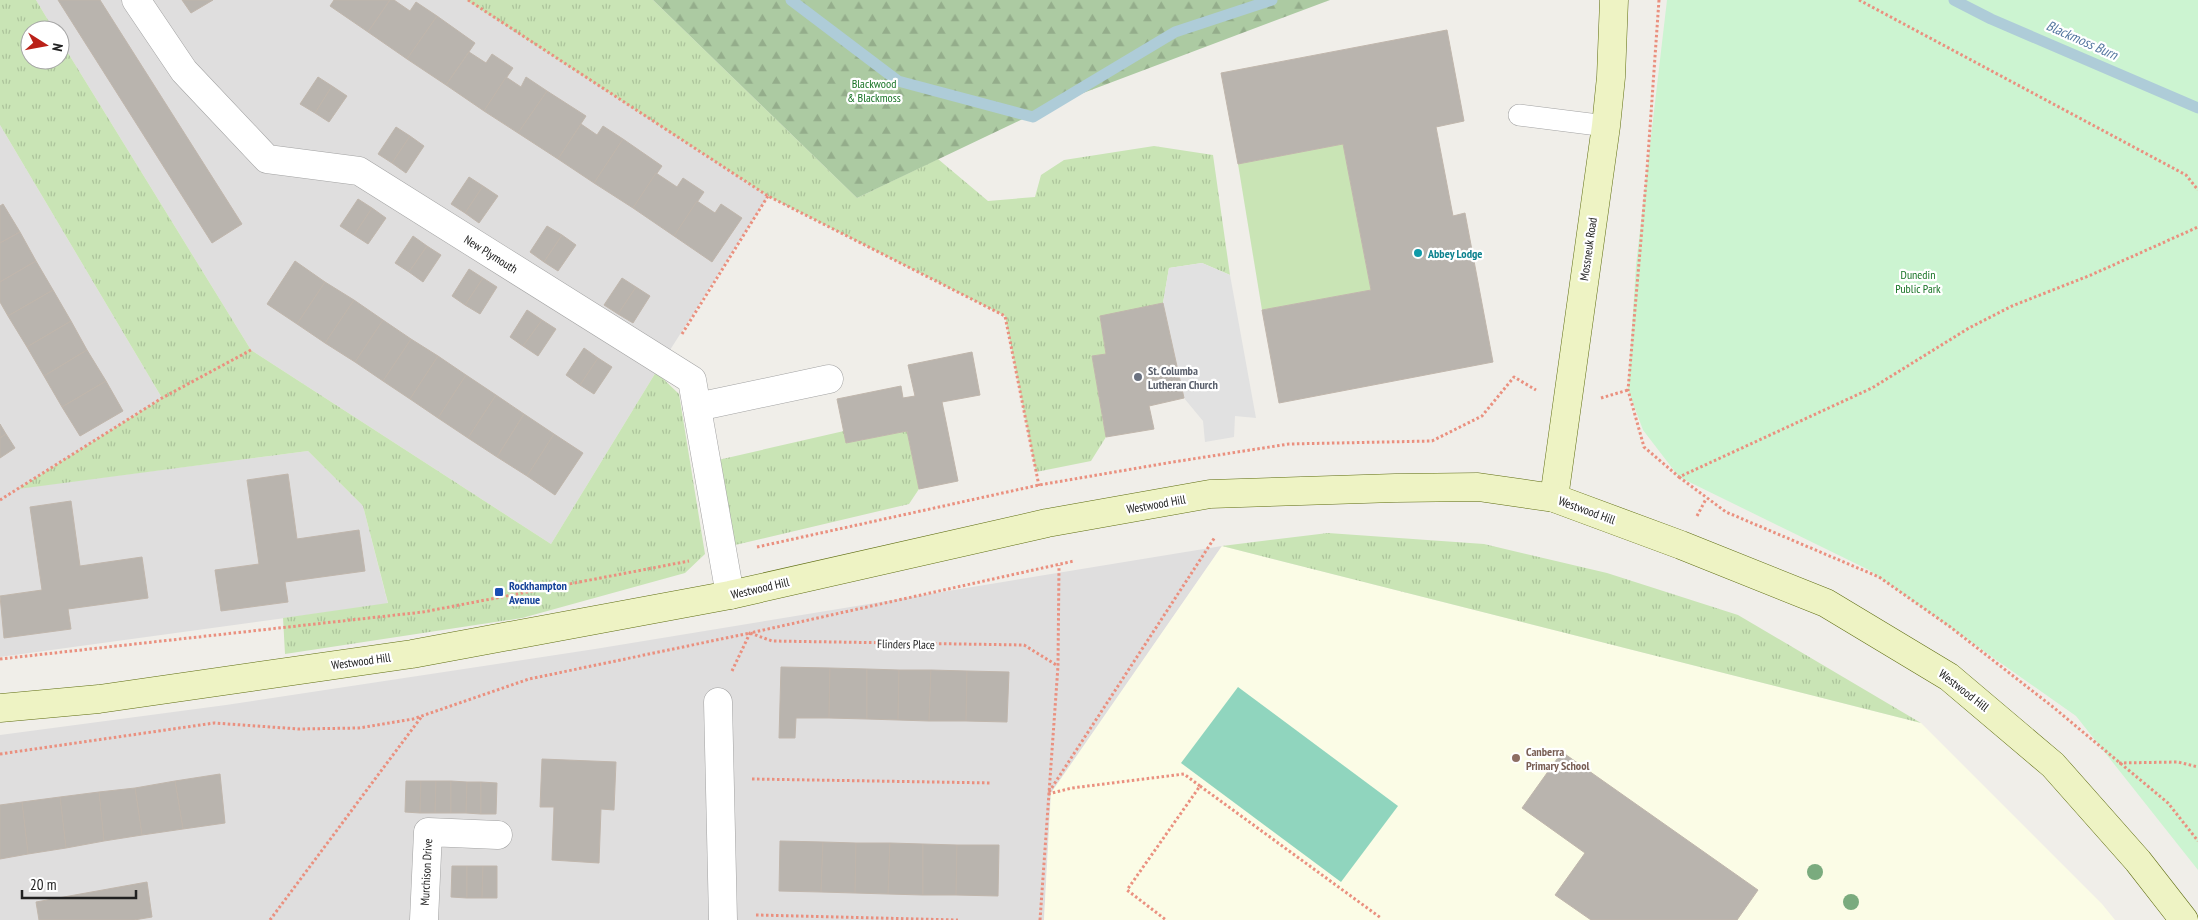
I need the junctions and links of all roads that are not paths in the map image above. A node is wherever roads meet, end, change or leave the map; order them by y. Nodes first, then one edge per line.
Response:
1 (136, 0) edge
2 (1614, 0) edge
3 (1519, 115) dead end
4 (1606, 126) junction
5 (829, 379) dead end
6 (697, 407) junction
7 (1554, 498) junction
8 (730, 595) junction
9 (718, 702) road end
10 (0, 708) edge
11 (498, 835) dead end
12 (723, 917) edge
13 (424, 920) edge
14 (2184, 920) edge

1 - 6 street, New Plymouth
2 - 4 street, Mossneuk Road
3 - 4 lane
4 - 7 street, Mossneuk Road
5 - 6 street
6 - 8 street, New Plymouth
7 - 8 street, Westwood Hill
7 - 14 street, Westwood Hill
8 - 10 street, Westwood Hill
9 - 12 street
11 - 13 street, Murchison Drive

